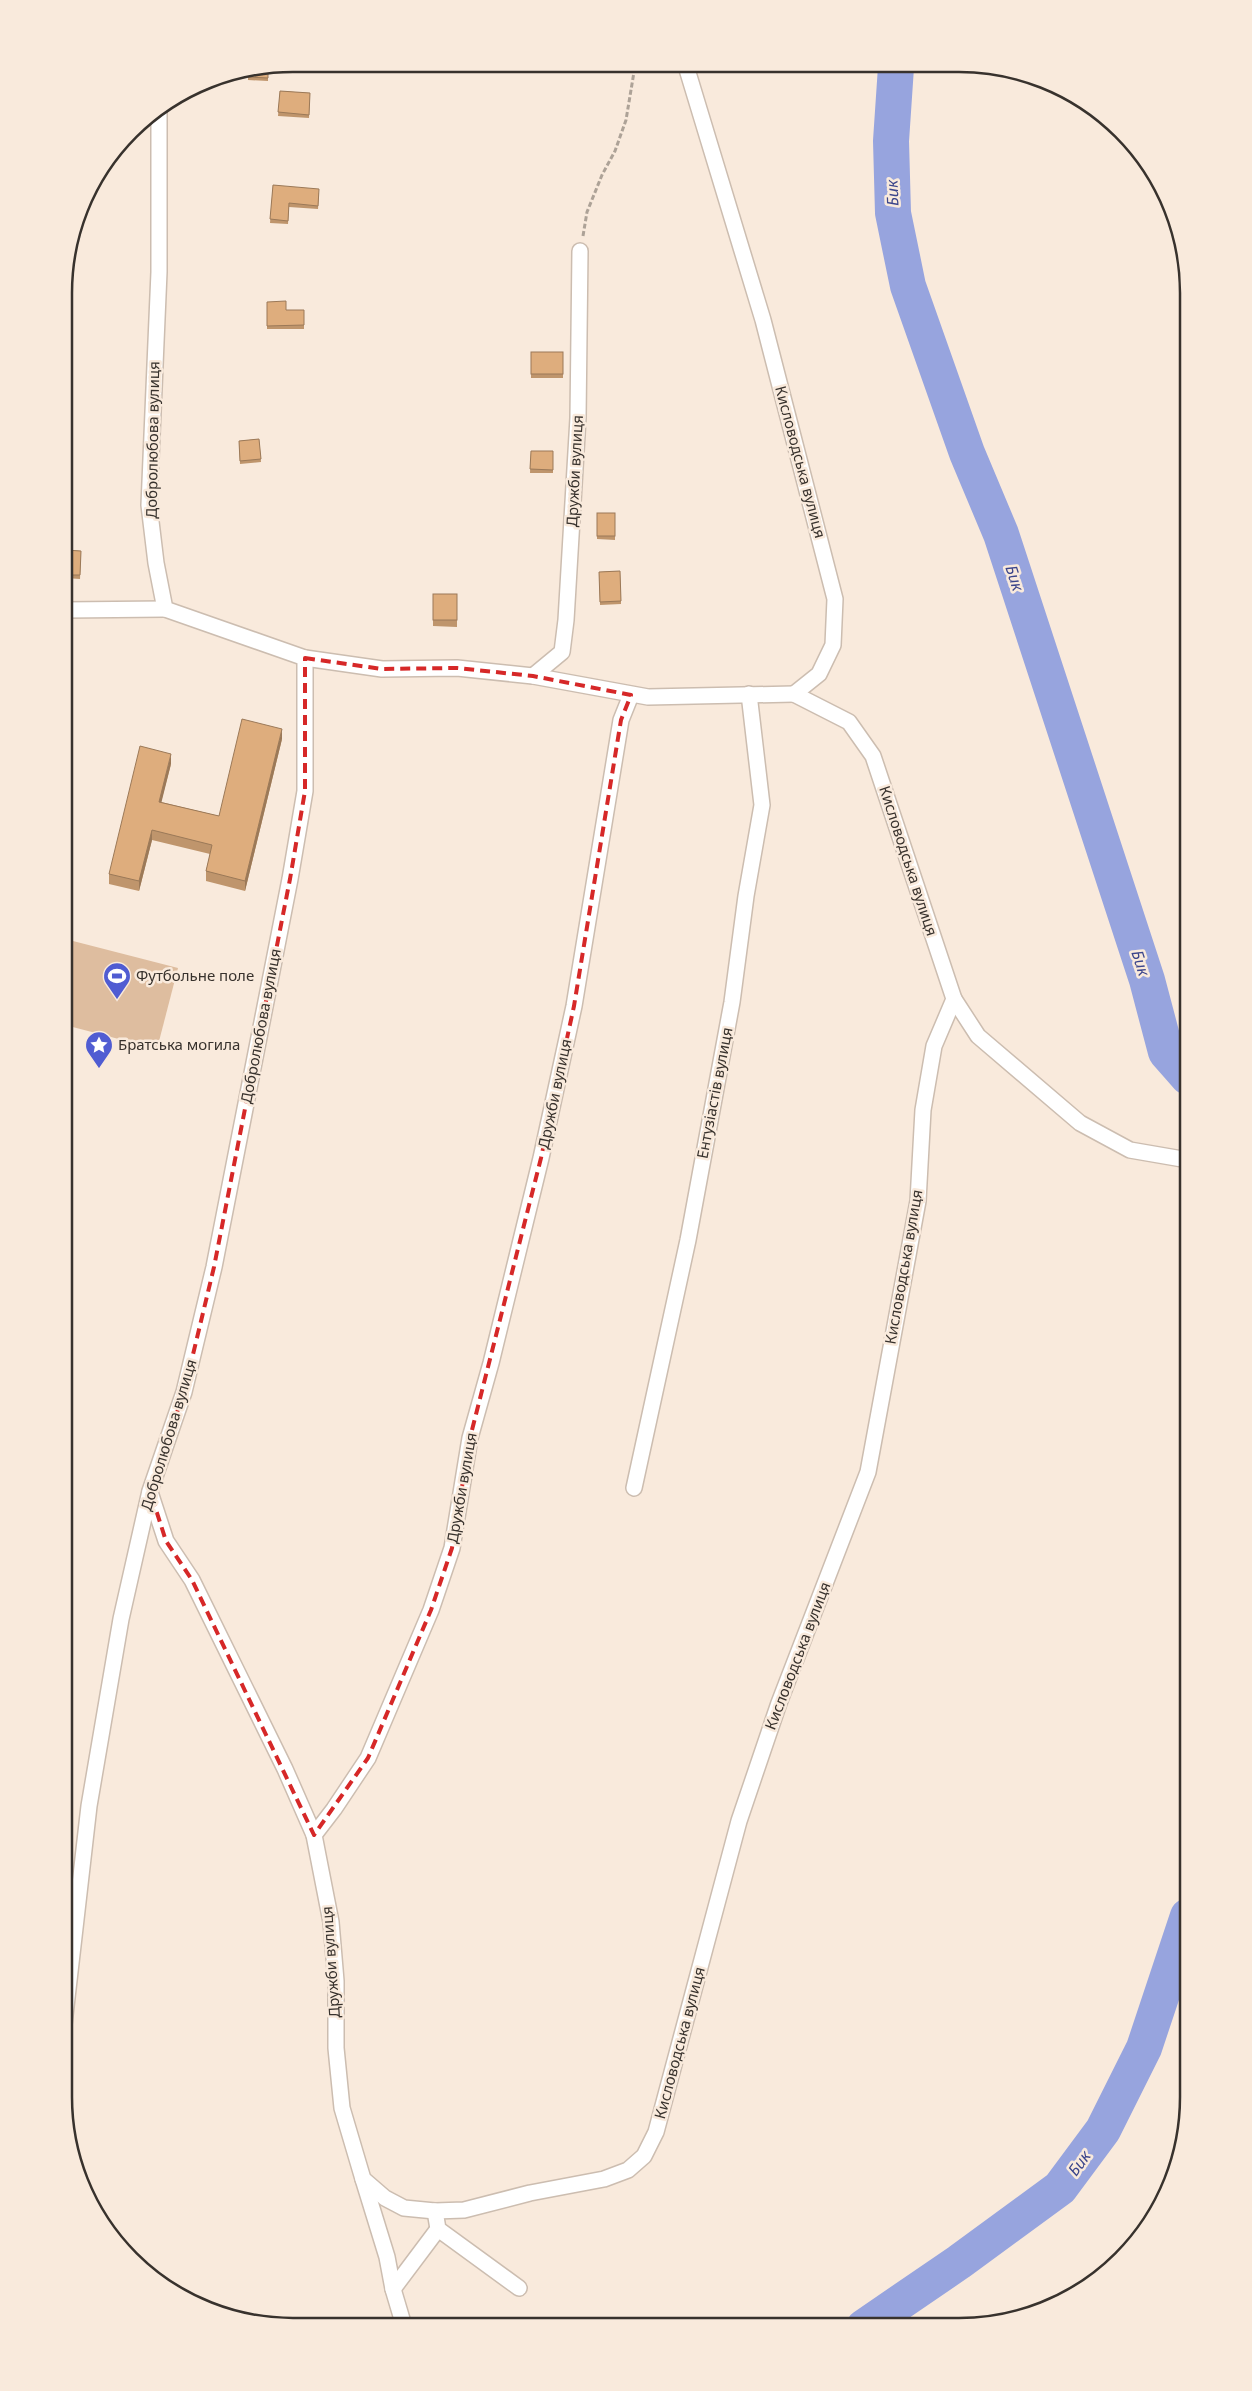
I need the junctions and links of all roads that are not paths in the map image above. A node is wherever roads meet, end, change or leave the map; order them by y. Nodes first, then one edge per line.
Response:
1 (688, 72) edge
2 (159, 118) edge
3 (580, 251) road end
4 (165, 609) junction
5 (72, 610) edge
6 (305, 658) junction
7 (533, 676) junction
8 (749, 694) junction
9 (794, 694) junction
10 (631, 695) junction
11 (954, 999) junction
12 (1180, 1159) edge
13 (634, 1488) dead end
14 (150, 1491) junction
15 (314, 1835) junction
16 (72, 1954) edge
17 (363, 2180) junction
18 (435, 2211) junction
19 (438, 2230) junction
20 (519, 2288) dead end
21 (392, 2289) junction
22 (401, 2318) edge

1 - 9 street, Кисловодська вулиця
2 - 4 street, Добролюбова вулиця
3 - 7 street, Дружби вулиця
4 - 5 street
4 - 6 street
6 - 7 street
6 - 14 street, Добролюбова вулиця
7 - 10 street
8 - 9 street
8 - 10 street
8 - 13 street, Ентузіастів вулиця
9 - 11 street, Кисловодська вулиця
10 - 15 street, Дружби вулиця
11 - 12 street
11 - 18 street, Кисловодська вулиця
14 - 15 street
14 - 16 street, Добролюбова вулиця
15 - 17 street, Дружби вулиця
17 - 18 street
17 - 21 street, Дружби вулиця
18 - 19 street
19 - 20 street
19 - 21 street
21 - 22 street, Дружби вулиця

